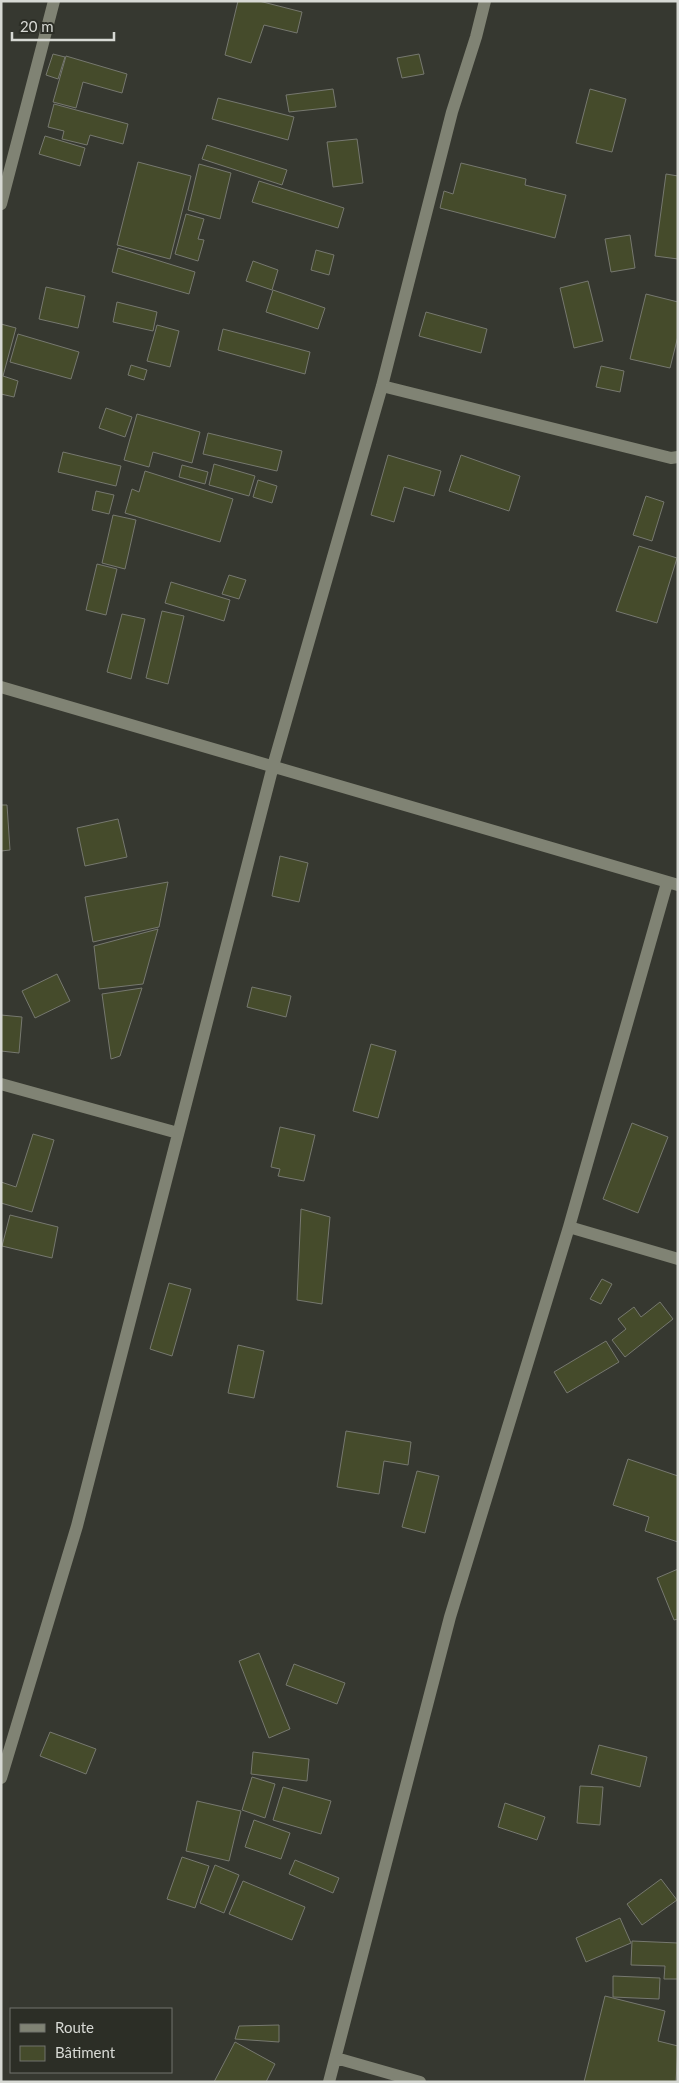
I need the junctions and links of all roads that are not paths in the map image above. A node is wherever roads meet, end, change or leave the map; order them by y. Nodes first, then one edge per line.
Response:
1 (54, 1) edge
2 (485, 1) edge
3 (1, 204) edge
4 (382, 386) junction
5 (678, 458) edge
6 (1, 687) edge
7 (273, 766) junction
8 (672, 884) edge
9 (1, 1084) edge
10 (178, 1134) junction
11 (569, 1227) junction
12 (678, 1259) edge
13 (1, 1778) edge
14 (336, 2058) junction
15 (330, 2082) edge
16 (420, 2082) edge

1 - 3 street
2 - 4 street
4 - 5 street
4 - 7 street
6 - 7 street
7 - 8 street
7 - 10 street
8 - 11 street
9 - 10 street
10 - 13 street
11 - 12 street
11 - 14 street
14 - 15 street
14 - 16 street

